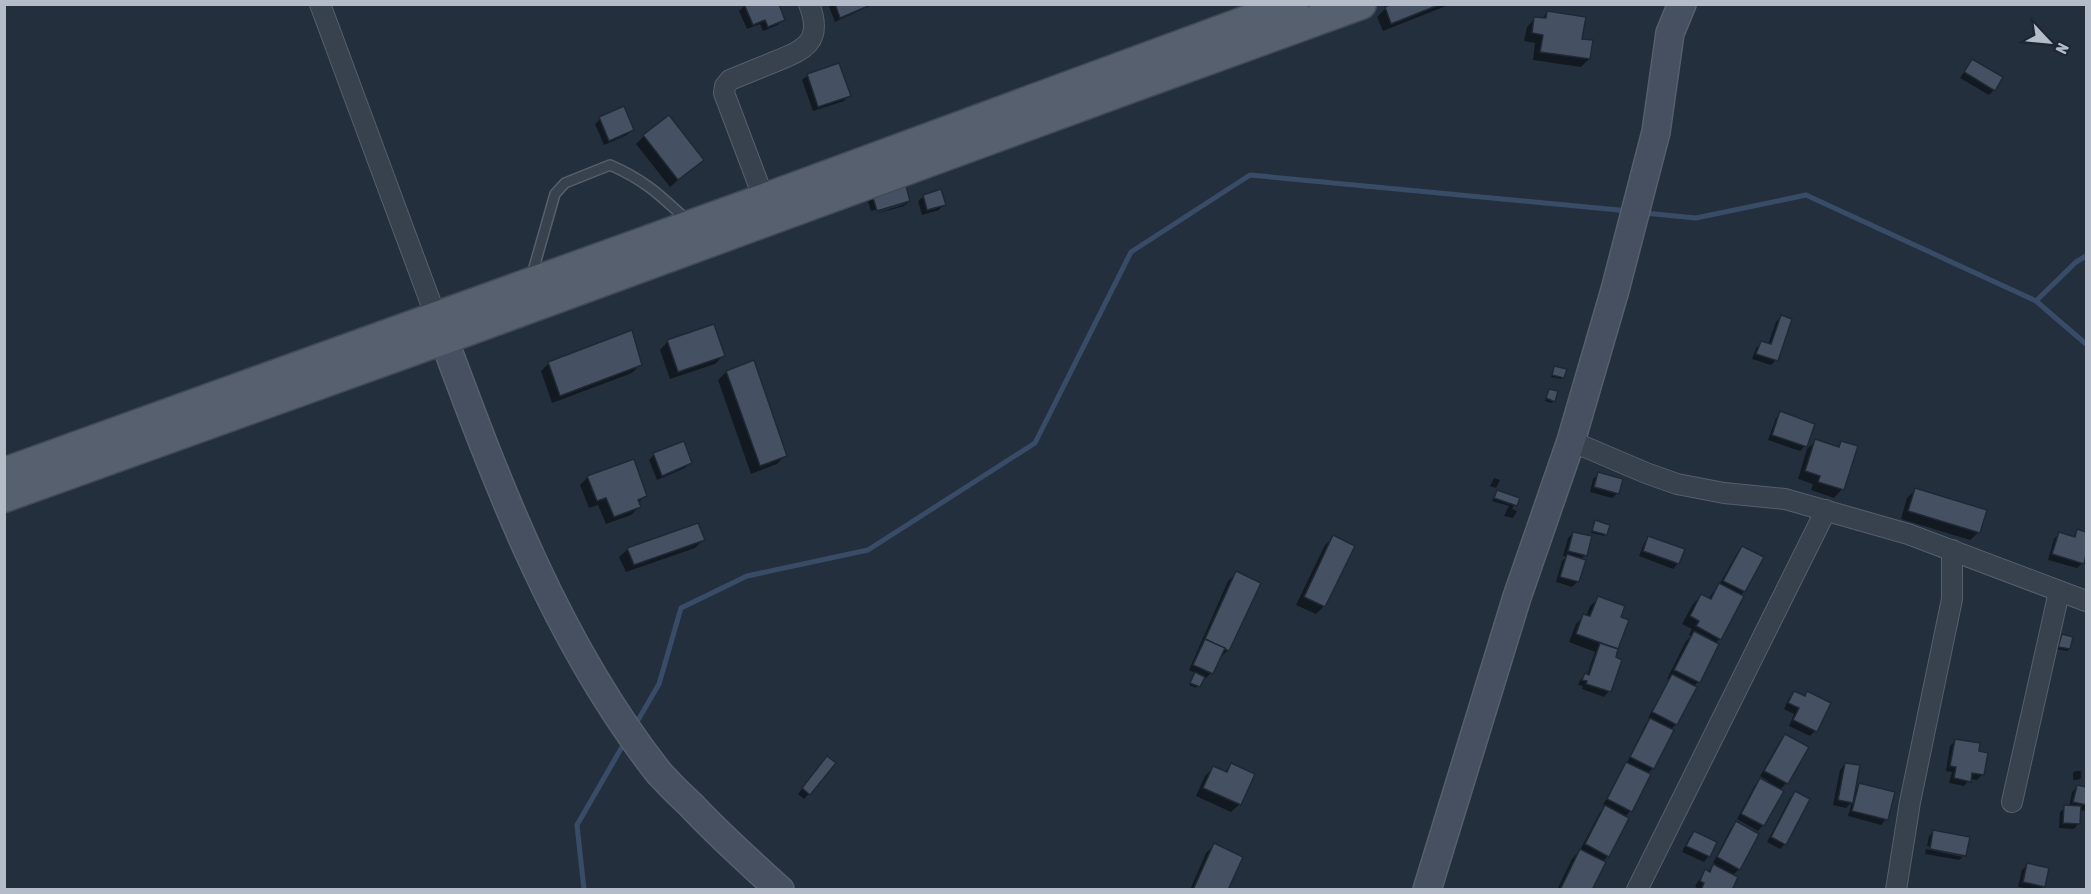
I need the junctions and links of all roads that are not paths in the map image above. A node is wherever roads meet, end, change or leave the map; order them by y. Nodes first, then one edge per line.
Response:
1 (320, 4) edge
2 (809, 4) edge
3 (1361, 4) edge
4 (1664, 4) edge
5 (1683, 4) edge
6 (1273, 8) edge
7 (1670, 33) junction
8 (764, 199) junction
9 (692, 225) junction
10 (530, 283) junction
11 (440, 328) junction
12 (1571, 441) junction
13 (4, 473) edge
14 (4, 497) edge
15 (1826, 510) junction
16 (1952, 550) junction
17 (2059, 592) junction
18 (2086, 601) edge
19 (2012, 802) dead end
20 (780, 890) edge
21 (1427, 890) edge
22 (1637, 890) edge
23 (1896, 890) edge

1 - 11 street
2 - 8 street
3 - 11 main road
4 - 7 street
5 - 7 street
6 - 8 main road
7 - 12 street
8 - 9 main road
9 - 10 main road
9 - 10 lane
10 - 11 main road
11 - 13 main road
11 - 14 main road
11 - 20 street
12 - 15 street
12 - 21 street
15 - 16 street
15 - 22 street
16 - 17 street
16 - 23 street
17 - 18 street
17 - 19 street

